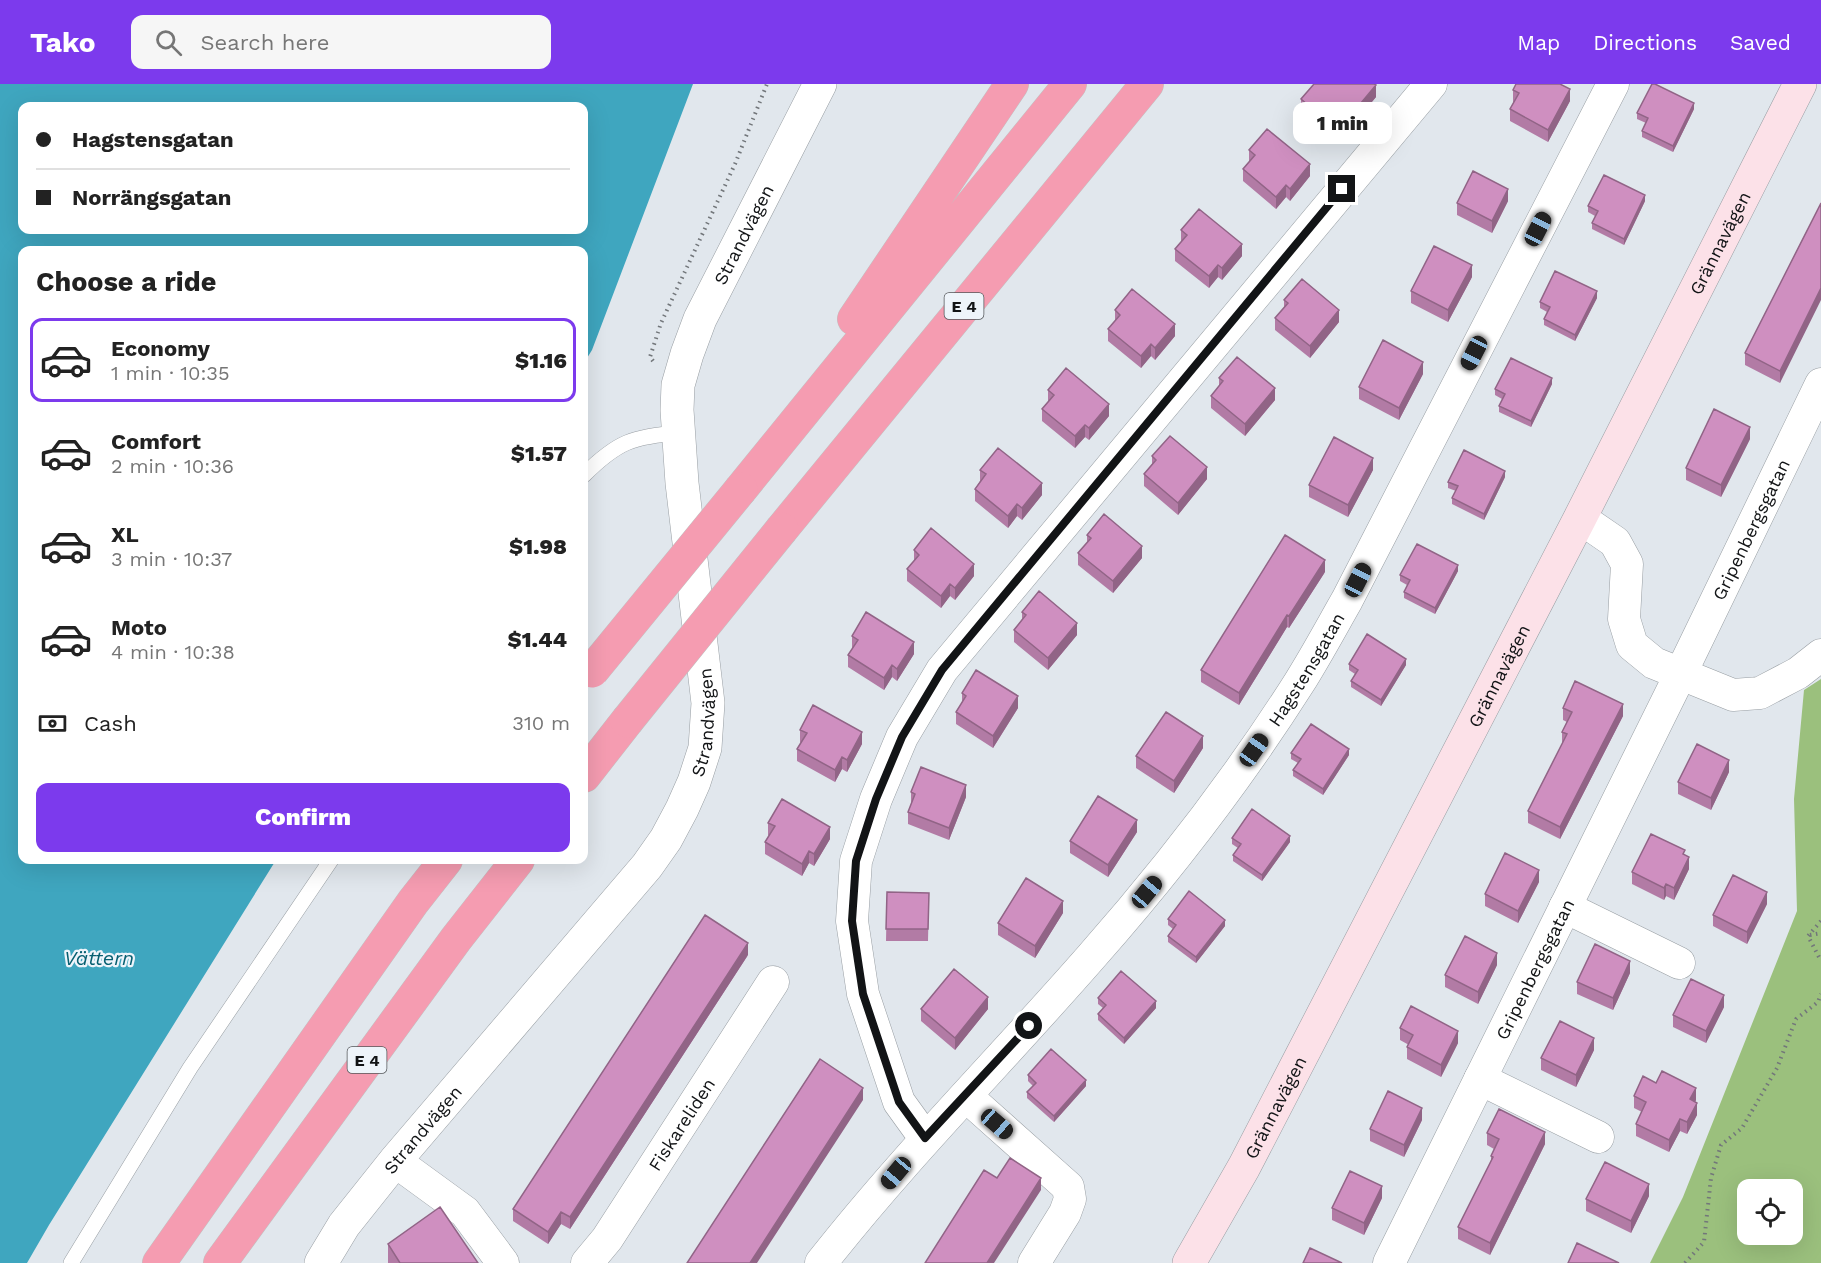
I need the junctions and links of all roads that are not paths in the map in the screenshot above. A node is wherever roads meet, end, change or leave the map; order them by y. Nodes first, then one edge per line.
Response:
1 (820, 84) edge
2 (1012, 84) edge
3 (1070, 84) edge
4 (1147, 84) edge
5 (1431, 84) edge
6 (1613, 84) edge
7 (1800, 84) edge
8 (1821, 384) edge
9 (680, 433) junction
10 (588, 471) edge
11 (741, 489) junction
12 (1580, 518) junction
13 (1821, 655) edge
14 (1680, 675) junction
15 (588, 676) edge
16 (588, 771) edge
17 (328, 864) edge
18 (443, 864) edge
19 (515, 864) edge
20 (1565, 907) junction
21 (1679, 963) dead end
22 (773, 982) dead end
23 (1480, 1079) junction
24 (966, 1096) junction
25 (1598, 1137) dead end
26 (925, 1138) junction
27 (395, 1161) junction
28 (1401, 1259) edge
29 (71, 1263) edge
30 (159, 1263) edge
31 (220, 1263) edge
32 (321, 1263) edge
33 (503, 1263) edge
34 (587, 1263) edge
35 (820, 1263) edge
36 (1034, 1263) edge
37 (1189, 1263) edge

1 - 9 street, Strandvägen
2 - 11 highway
3 - 11 highway
4 - 16 highway, E 4, bridge
5 - 26 street
6 - 24 street, Hagstensgatan
7 - 12 main road, Grännavägen
8 - 14 street, Gripenbergsgatan
9 - 10 lane
9 - 27 street, Strandvägen
11 - 15 highway, bridge
12 - 14 street
12 - 37 main road, Grännavägen
13 - 14 street
14 - 20 street, Gripenbergsgatan
17 - 29 lane
18 - 30 highway
19 - 31 highway, E 4
20 - 21 street
20 - 23 street, Gripenbergsgatan
22 - 34 street, Fiskareliden
23 - 25 street
23 - 28 street, Gripenbergsgatan
24 - 26 street, Hagstensgatan
24 - 36 street
26 - 35 street, Hagstensgatan
27 - 32 street, Strandvägen
27 - 33 street

